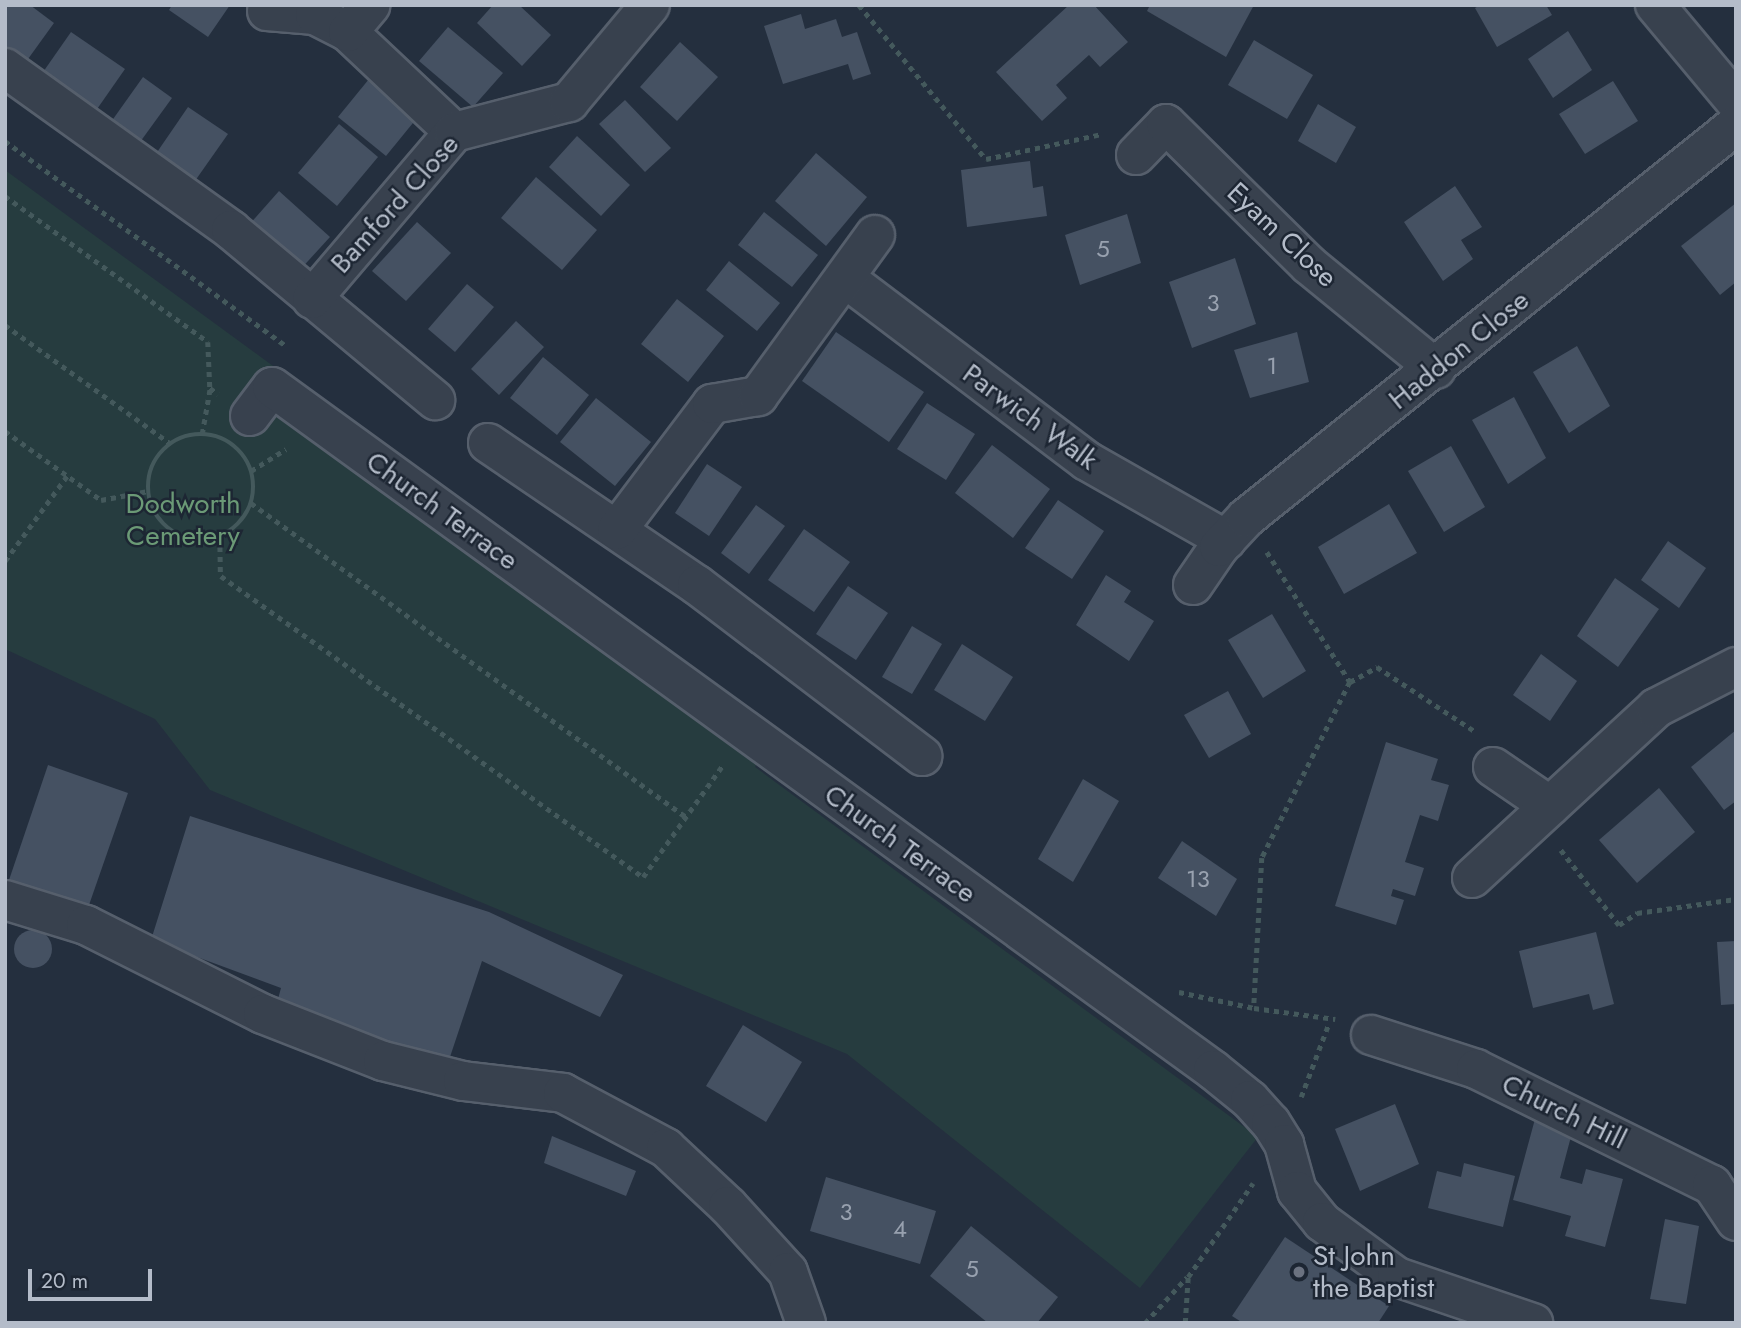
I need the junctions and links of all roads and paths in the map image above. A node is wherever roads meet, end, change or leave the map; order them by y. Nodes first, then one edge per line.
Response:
1 (650, 5) edge
2 (859, 5) edge
3 (1655, 5) edge
4 (267, 11) dead end
5 (360, 18) edge
6 (5, 68) edge
7 (1736, 102) edge
8 (1736, 125) edge
9 (454, 132) junction
10 (1136, 155) joint
11 (5, 196) edge
12 (875, 235) dead end
13 (845, 278) junction
14 (312, 299) junction
15 (5, 325) edge
16 (1436, 369) junction
17 (210, 388) junction
18 (435, 400) dead end
19 (250, 416) junction
20 (5, 431) edge
21 (202, 434) junction
22 (488, 443) dead end
23 (171, 444) junction
24 (251, 471) junction
25 (67, 476) junction
26 (148, 491) junction
27 (251, 503) junction
28 (1236, 529) junction
29 (617, 530) junction
30 (220, 537) junction
31 (5, 561) edge
32 (1193, 585) dead end
33 (1736, 667) edge
34 (1350, 682) junction
35 (922, 756) dead end
36 (728, 758) dead end
37 (1493, 767) joint
38 (1543, 812) junction
39 (686, 817) junction
40 (1472, 877) dead end
41 (1736, 899) edge
42 (5, 900) edge
43 (1170, 990) dead end
44 (1254, 1008) junction
45 (1332, 1017) junction
46 (1371, 1035) joint
47 (1283, 1143) junction
48 (1736, 1221) edge
49 (1188, 1277) junction
50 (806, 1323) edge
51 (1145, 1323) edge
52 (1185, 1323) edge
53 (1533, 1323) edge

1 - 9 street, Bamford Close
2 - 10 path
3 - 7 street
4 - 5 street
5 - 9 street
6 - 14 street, Bamford Close
8 - 16 street, Haddon Close
9 - 14 street, Bamford Close
10 - 16 street, Eyam Close
11 - 17 path
12 - 13 street
13 - 28 street, Parwich Walk
13 - 29 street
14 - 18 street, Bamford Close
15 - 23 path
16 - 28 street, Haddon Close
17 - 19 path
17 - 21 path
19 - 24 path
19 - 47 street, Church Terrace
20 - 25 path
21 - 23 path
21 - 24 path
22 - 29 street
23 - 26 path
24 - 27 path
25 - 26 path
25 - 31 path
26 - 30 path
27 - 30 path
27 - 39 path
28 - 32 street, Haddon Close
28 - 34 path
29 - 35 street
30 - 39 path
33 - 38 street
34 - 37 path
34 - 44 path
36 - 39 path
37 - 38 street
38 - 40 street
38 - 41 path
42 - 50 street
43 - 44 path
44 - 45 path
45 - 46 path
45 - 47 path
46 - 48 street, Church Hill
47 - 49 path
47 - 53 street, Church Terrace
49 - 51 path
49 - 52 path

